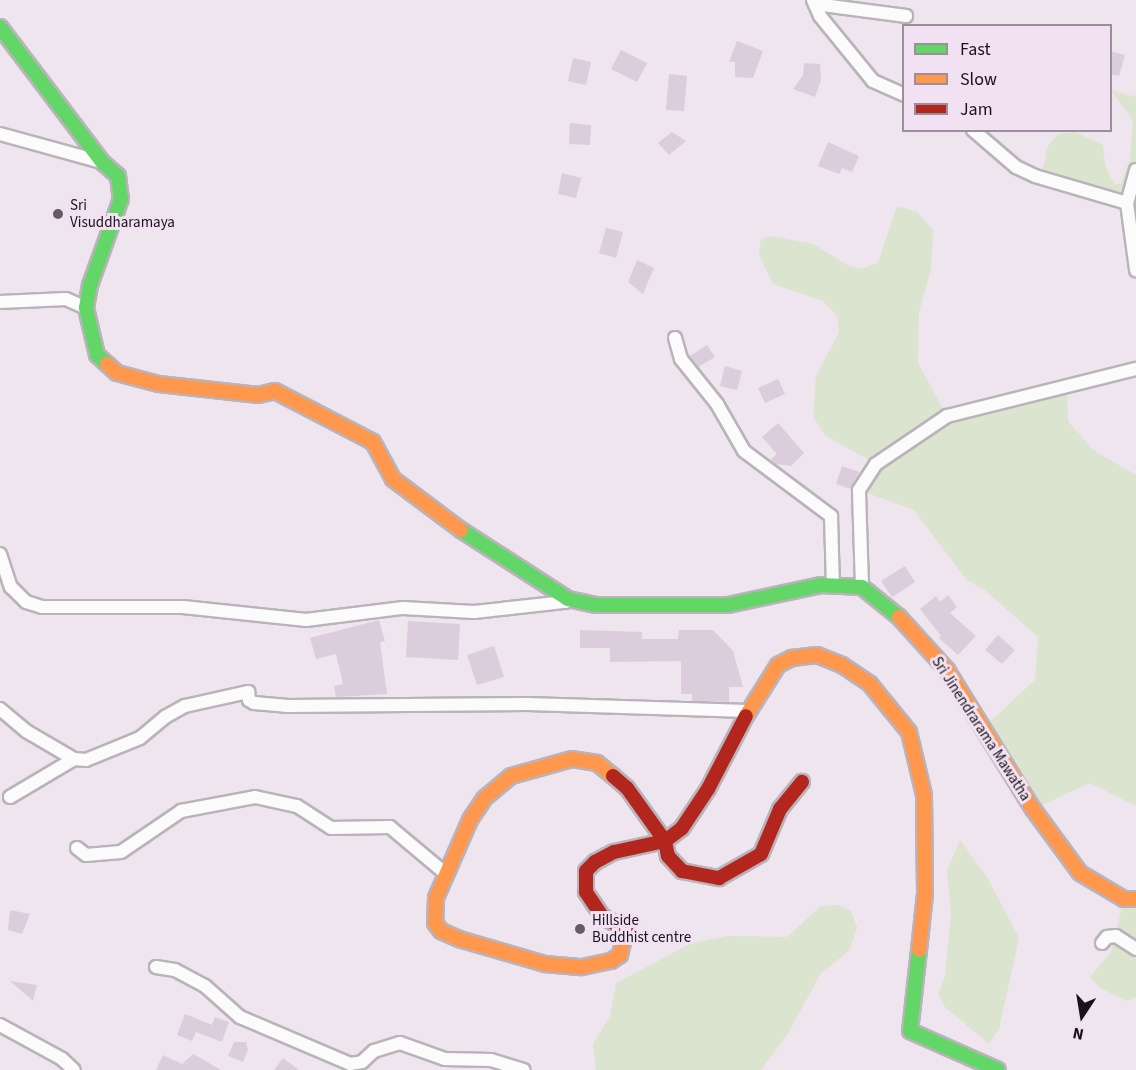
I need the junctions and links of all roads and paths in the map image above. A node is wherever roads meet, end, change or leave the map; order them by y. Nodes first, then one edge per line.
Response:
1 (814, 2) edge
2 (906, 16) dead end
3 (0, 27) edge
4 (902, 95) edge
5 (975, 132) edge
6 (0, 134) edge
7 (102, 162) junction
8 (1136, 170) edge
9 (1127, 203) junction
10 (1136, 270) edge
11 (0, 302) edge
12 (86, 308) junction
13 (675, 338) dead end
14 (1136, 369) edge
15 (0, 554) edge
16 (833, 586) junction
17 (862, 587) junction
18 (568, 599) junction
19 (0, 709) edge
20 (748, 711) junction
21 (74, 759) junction
22 (802, 782) dead end
23 (10, 797) dead end
24 (665, 842) junction
25 (77, 848) dead end
26 (446, 874) junction
27 (1136, 899) edge
28 (1102, 943) dead end
29 (1136, 949) edge
30 (156, 967) dead end
31 (0, 1025) edge
32 (74, 1070) edge
33 (524, 1070) edge
34 (998, 1070) edge

1 - 2 street
1 - 4 street
3 - 7 street
5 - 9 street
6 - 7 street
7 - 12 street
8 - 9 street
9 - 10 street
11 - 12 street
12 - 18 street
13 - 16 street
14 - 17 street
15 - 18 street
16 - 17 street
16 - 18 street
17 - 27 street, Sri Jinendrarama Mawatha
19 - 21 street
20 - 21 street
20 - 24 street
20 - 34 street
21 - 23 street
22 - 24 street
24 - 26 street
24 - 26 street
25 - 26 street
28 - 29 street
30 - 33 street
31 - 32 street

